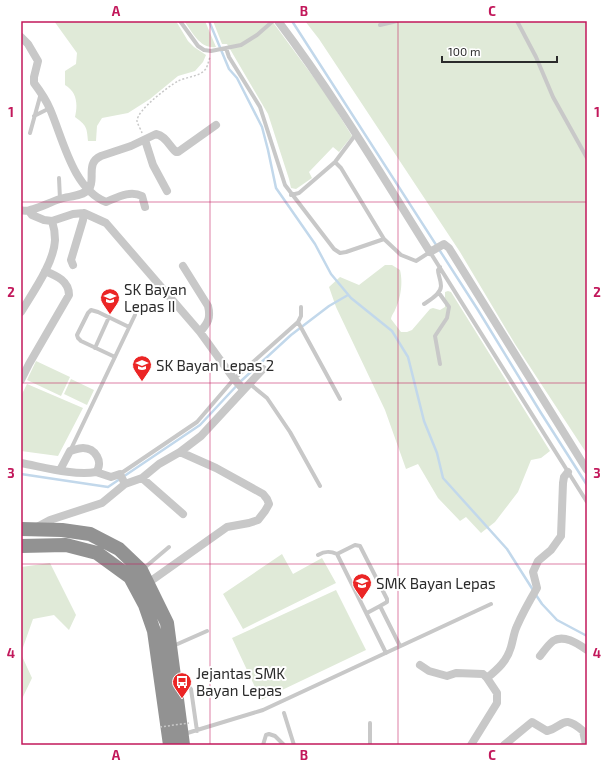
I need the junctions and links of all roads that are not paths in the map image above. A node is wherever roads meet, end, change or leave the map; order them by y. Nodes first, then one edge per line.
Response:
1 (180, 21) edge
2 (273, 21) edge
3 (278, 21) edge
4 (397, 21) edge
5 (517, 21) edge
6 (380, 25) dead end
7 (21, 37) edge
8 (224, 48) junction
9 (41, 92) junction
10 (50, 108) junction
11 (34, 116) junction
12 (216, 125) dead end
13 (30, 133) dead end
14 (356, 134) junction
15 (145, 140) junction
16 (587, 158) edge
17 (335, 162) junction
18 (59, 178) dead end
19 (88, 190) junction
20 (167, 191) dead end
21 (291, 195) junction
22 (60, 199) junction
23 (145, 207) dead end
24 (25, 211) edge
25 (84, 213) junction
26 (52, 221) junction
27 (384, 239) junction
28 (432, 251) junction
29 (72, 265) dead end
30 (184, 266) dead end
31 (440, 268) junction
32 (45, 271) junction
33 (439, 293) junction
34 (424, 304) dead end
35 (301, 307) dead end
36 (21, 312) edge
37 (135, 315) dead end
38 (109, 317) junction
39 (300, 324) junction
40 (129, 327) junction
41 (200, 332) junction
42 (95, 348) junction
43 (115, 357) junction
44 (440, 364) dead end
45 (263, 370) dead end
46 (21, 380) edge
47 (241, 384) junction
48 (340, 399) dead end
49 (70, 451) junction
50 (180, 452) junction
51 (21, 463) edge
52 (587, 469) edge
53 (60, 470) junction
54 (96, 472) junction
55 (568, 472) junction
56 (142, 478) junction
57 (122, 479) junction
58 (320, 486) dead end
59 (587, 502) edge
60 (183, 514) dead end
61 (28, 529) edge
62 (21, 546) edge
63 (169, 547) dead end
64 (337, 554) junction
65 (318, 555) dead end
66 (144, 577) junction
67 (491, 604) dead end
68 (380, 606) junction
69 (367, 613) junction
70 (207, 631) dead end
71 (400, 646) junction
72 (169, 648) junction
73 (587, 650) edge
74 (386, 653) junction
75 (540, 656) dead end
76 (420, 665) dead end
77 (173, 670) junction
78 (487, 678) junction
79 (284, 714) dead end
80 (370, 723) dead end
81 (197, 731) junction
82 (184, 734) edge
83 (170, 745) edge
84 (263, 745) edge
85 (284, 745) edge
86 (294, 745) edge
87 (370, 745) edge
88 (471, 745) edge
89 (506, 745) edge
90 (586, 745) edge

1 - 8 lane
2 - 8 lane
3 - 14 street
4 - 6 lane
5 - 16 lane
7 - 9 street
8 - 21 lane
9 - 10 street
9 - 11 lane
10 - 11 lane
10 - 19 street
11 - 13 lane
12 - 15 street
14 - 17 lane
14 - 28 street
15 - 19 street
15 - 20 street
17 - 21 lane
17 - 27 lane
18 - 22 lane
19 - 22 street
19 - 23 street
21 - 27 lane
22 - 24 street
24 - 26 street
25 - 26 street
25 - 29 street
25 - 41 street
26 - 32 street
27 - 28 lane
28 - 31 lane
28 - 52 street
30 - 41 street
31 - 33 lane
31 - 55 lane
32 - 36 street
32 - 46 street
33 - 34 lane
33 - 44 lane
35 - 39 lane
37 - 40 lane
38 - 40 lane
38 - 42 lane
38 - 42 lane
39 - 47 lane
39 - 48 lane
40 - 43 lane
41 - 47 street
42 - 43 lane
43 - 49 lane
45 - 47 street
47 - 50 street
47 - 57 lane
47 - 58 lane
49 - 53 street
49 - 54 street
50 - 56 street
50 - 66 street
51 - 53 street
53 - 54 street
54 - 57 street
55 - 59 lane
55 - 78 street
56 - 57 street
56 - 60 street
57 - 61 street
61 - 66 highway
62 - 83 highway
63 - 66 lane
64 - 65 lane
64 - 68 lane
64 - 69 lane
66 - 72 highway
67 - 71 lane
68 - 69 lane
68 - 71 lane
69 - 74 lane
70 - 72 lane
71 - 74 lane
72 - 77 highway
73 - 75 street
74 - 81 lane
76 - 78 street
77 - 81 lane
77 - 82 highway
78 - 88 street
79 - 86 lane
80 - 87 lane
81 - 82 lane
84 - 85 lane
89 - 90 street

